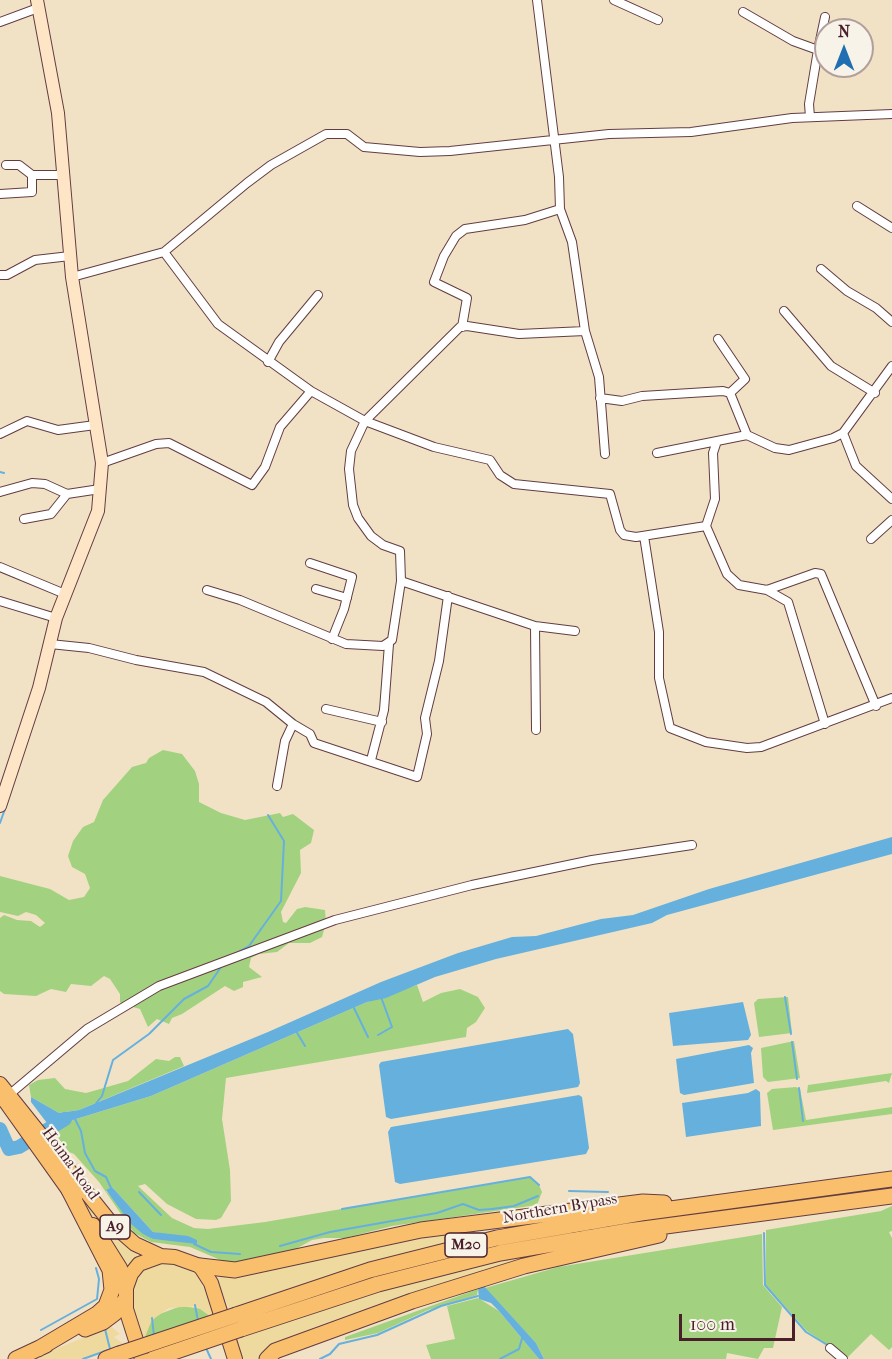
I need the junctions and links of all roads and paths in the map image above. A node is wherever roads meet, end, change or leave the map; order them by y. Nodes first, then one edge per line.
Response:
1 (537, 0) edge
2 (614, 0) edge
3 (38, 4) edge
4 (743, 12) dead end
5 (658, 20) dead end
6 (0, 22) edge
7 (814, 49) edge
8 (814, 74) edge
9 (892, 114) edge
10 (810, 117) junction
11 (554, 138) junction
12 (6, 165) dead end
13 (32, 175) junction
14 (64, 175) junction
15 (0, 194) edge
16 (857, 206) dead end
17 (560, 209) junction
18 (892, 228) edge
19 (164, 252) junction
20 (70, 256) junction
21 (821, 269) dead end
22 (0, 275) edge
23 (72, 277) junction
24 (318, 295) dead end
25 (784, 310) dead end
26 (892, 322) edge
27 (462, 327) junction
28 (585, 331) junction
29 (718, 339) dead end
30 (268, 362) junction
31 (892, 366) edge
32 (311, 391) junction
33 (730, 393) junction
34 (874, 393) junction
35 (600, 398) junction
36 (365, 421) junction
37 (95, 425) junction
38 (843, 433) junction
39 (0, 434) edge
40 (747, 435) junction
41 (717, 441) junction
42 (657, 453) dead end
43 (606, 454) dead end
44 (102, 463) junction
45 (100, 489) junction
46 (0, 492) edge
47 (67, 494) junction
48 (892, 499) edge
49 (24, 519) dead end
50 (892, 520) edge
51 (706, 526) junction
52 (644, 536) junction
53 (871, 538) dead end
54 (310, 563) dead end
55 (0, 567) edge
56 (401, 581) junction
57 (316, 589) dead end
58 (207, 590) dead end
59 (767, 590) junction
60 (65, 594) junction
61 (448, 596) junction
62 (347, 598) junction
63 (0, 602) edge
64 (56, 618) junction
65 (535, 626) junction
66 (575, 631) dead end
67 (332, 639) junction
68 (50, 644) junction
69 (389, 644) junction
70 (892, 698) edge
71 (876, 706) junction
72 (326, 710) dead end
73 (382, 722) junction
74 (292, 724) junction
75 (825, 724) junction
76 (536, 730) dead end
77 (371, 760) junction
78 (277, 786) dead end
79 (0, 806) edge
80 (692, 845) dead end
81 (0, 1084) edge
82 (5, 1094) edge
83 (892, 1179) edge
84 (74, 1188) junction
85 (892, 1196) edge
86 (703, 1204) junction
87 (702, 1222) junction
88 (161, 1256) junction
89 (200, 1266) junction
90 (126, 1294) junction
91 (238, 1322) junction
92 (830, 1348) dead end
93 (38, 1349) junction
94 (113, 1357) edge
95 (16, 1359) edge
96 (142, 1359) edge
97 (153, 1359) edge
98 (235, 1359) edge
99 (267, 1359) edge
100 (843, 1359) edge

1 - 11 street
2 - 5 street
3 - 6 street
3 - 14 street
4 - 7 street
8 - 10 street
9 - 10 street
10 - 11 street
11 - 17 street
11 - 19 street
12 - 13 street
13 - 14 street
13 - 15 street
14 - 20 street
16 - 18 street
17 - 27 street
17 - 28 street
19 - 23 street
19 - 30 street
20 - 22 street
20 - 23 street
21 - 26 street
23 - 37 street
24 - 30 street
25 - 34 street
27 - 28 street
27 - 36 street
28 - 35 street
29 - 33 street
30 - 32 street
31 - 34 street
32 - 36 street
32 - 44 street
33 - 35 street
33 - 40 street
34 - 38 street
35 - 43 street
36 - 52 street
36 - 56 street
37 - 39 street
37 - 44 street
38 - 40 street
38 - 48 street
40 - 41 street
41 - 42 street
41 - 51 street
44 - 45 street
45 - 47 street
45 - 60 street
46 - 47 street
47 - 49 street
50 - 53 street
51 - 52 street
51 - 59 street
52 - 75 street
54 - 62 street
55 - 60 street
56 - 61 street
56 - 69 street
57 - 62 street
58 - 67 street
59 - 71 street
59 - 75 street
60 - 64 street
61 - 65 street
61 - 77 street
62 - 67 street
63 - 64 street
64 - 68 street
65 - 66 street
65 - 76 street
67 - 69 street
68 - 74 street
68 - 79 street
69 - 73 street
70 - 71 street
71 - 75 street
72 - 73 street
73 - 77 street
74 - 77 street
74 - 78 street
80 - 82 street
81 - 82 main road, Hoima Road / A9
82 - 84 main road, Hoima Road / A9
82 - 84 main road, Hoima Road / A9
83 - 86 highway, Northern Bypass
84 - 88 main road, A9
84 - 90 main road, Hoima Road / A9
84 - 93 highway
85 - 87 highway, Northern Bypass / M20
86 - 89 highway
86 - 91 highway, Northern Bypass / M20
87 - 91 highway, Northern Bypass / M20
87 - 99 highway
88 - 89 main road
88 - 90 main road
89 - 98 main road
90 - 93 highway
90 - 96 main road, Hoima Road
91 - 94 highway, Northern Bypass / M20, bridge
91 - 97 highway, Northern Bypass / M20, bridge
92 - 100 street
93 - 95 highway

